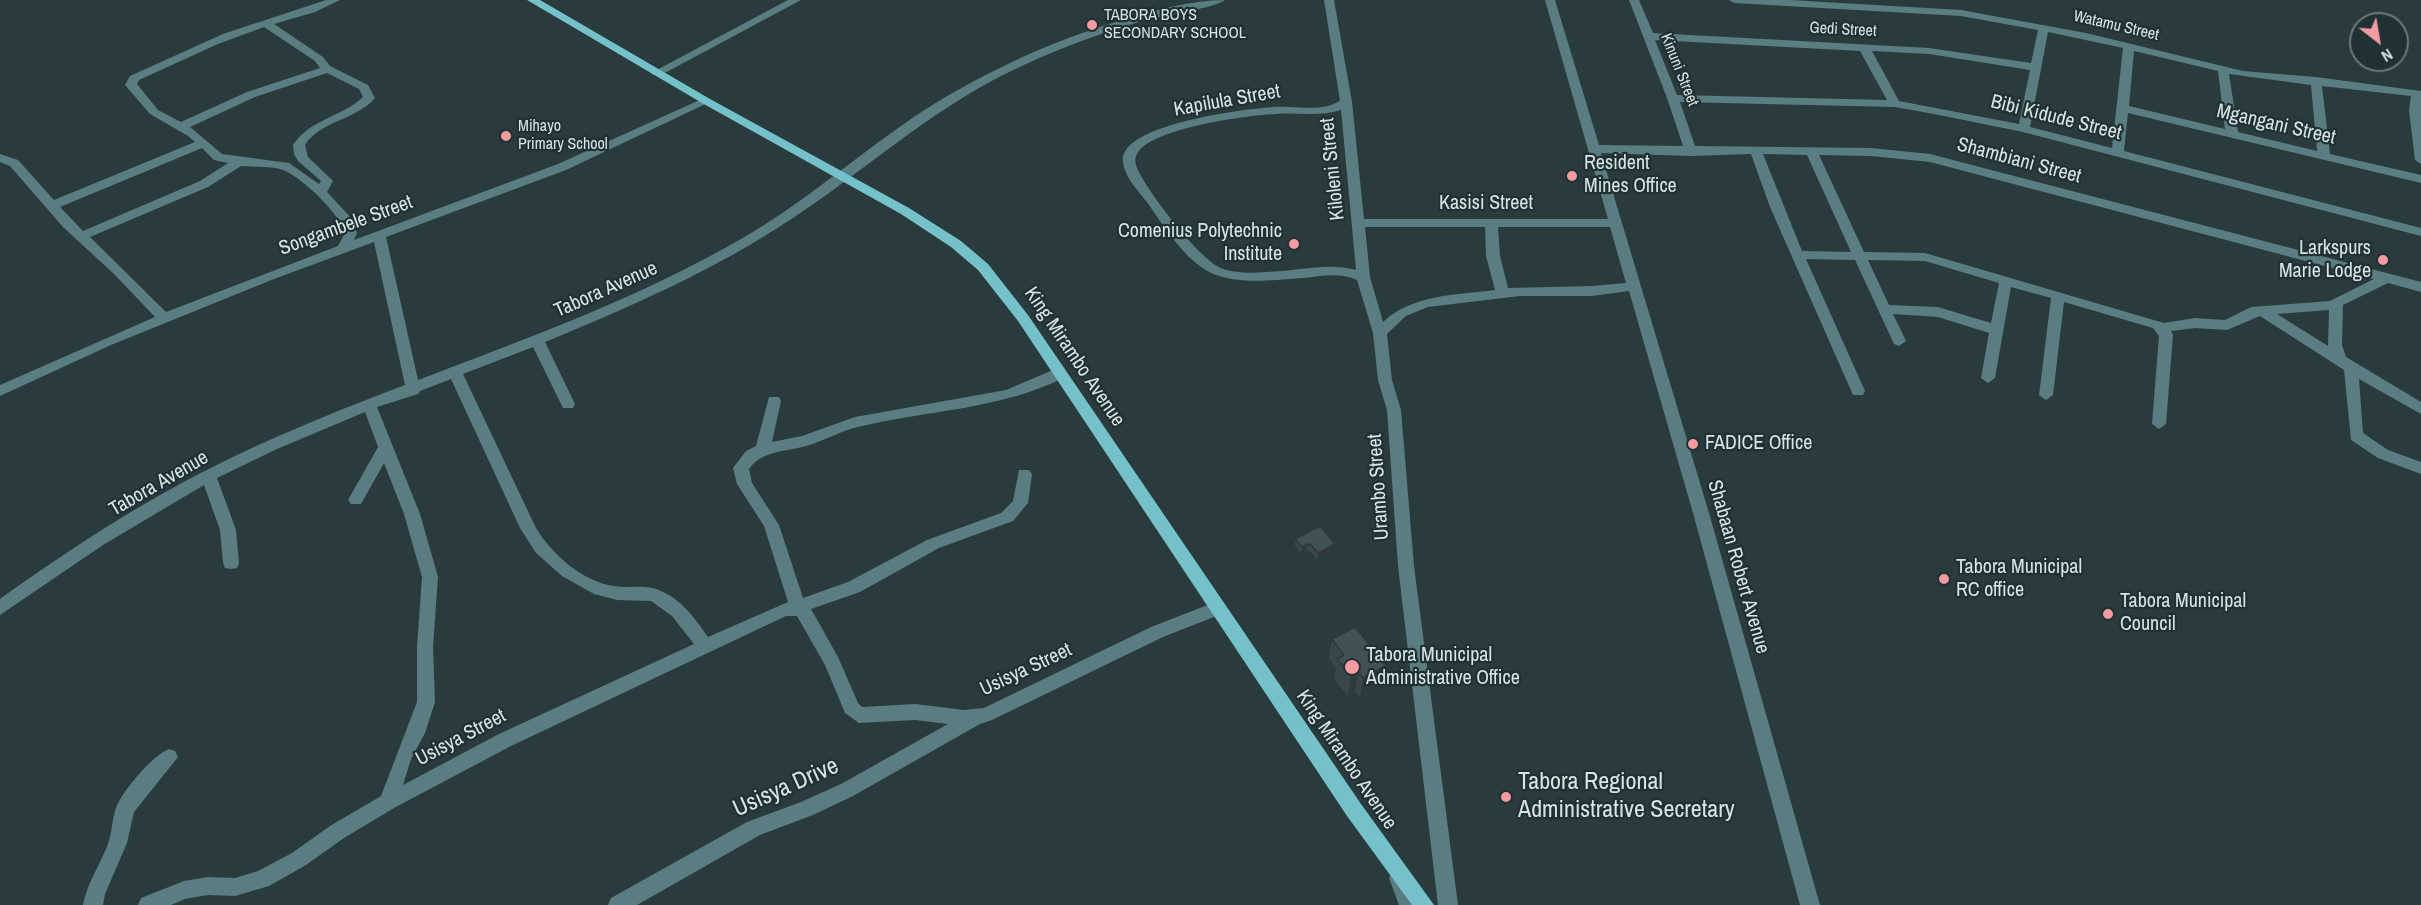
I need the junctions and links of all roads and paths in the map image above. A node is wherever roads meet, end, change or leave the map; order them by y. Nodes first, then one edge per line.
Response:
1 (335, 0) edge
2 (532, 0) edge
3 (796, 0) edge
4 (1217, 0) edge
5 (1329, 0) edge
6 (1550, 0) edge
7 (1634, 0) edge
8 (1734, 0) edge
9 (265, 23) junction
10 (2044, 27) junction
11 (1648, 36) junction
12 (2129, 46) junction
13 (1864, 47) junction
14 (2035, 67) junction
15 (326, 68) junction
16 (2223, 69) junction
17 (657, 73) junction
18 (2316, 80) junction
19 (2419, 93) edge
20 (1673, 98) junction
21 (706, 101) junction
22 (1346, 102) junction
23 (1895, 104) junction
24 (2122, 108) junction
25 (1324, 110) junction
26 (1348, 123) junction
27 (183, 126) junction
28 (2024, 129) junction
29 (2232, 135) junction
30 (202, 144) junction
31 (1596, 149) junction
32 (1691, 152) junction
33 (1756, 152) junction
34 (1812, 152) junction
35 (2118, 153) junction
36 (2324, 156) junction
37 (0, 158) edge
38 (2421, 160) edge
39 (239, 162) junction
40 (842, 177) junction
41 (2421, 179) edge
42 (321, 192) junction
43 (52, 206) junction
44 (1491, 222) junction
45 (1358, 223) junction
46 (1615, 223) junction
47 (350, 228) junction
48 (2421, 232) edge
49 (82, 236) junction
50 (375, 236) junction
51 (344, 247) junction
52 (1798, 255) junction
53 (1861, 256) junction
54 (1361, 259) junction
55 (1339, 270) junction
56 (1363, 277) junction
57 (2387, 278) junction
58 (2006, 280) junction
59 (1636, 286) junction
60 (2421, 287) edge
61 (1503, 293) junction
62 (2058, 295) junction
63 (2336, 303) junction
64 (1885, 309) junction
65 (2262, 311) junction
66 (164, 318) junction
67 (2162, 328) junction
68 (1997, 330) junction
69 (1380, 333) junction
70 (1899, 341) dead end
71 (538, 342) junction
72 (2345, 363) junction
73 (456, 374) junction
74 (1058, 374) junction
75 (1988, 378) dead end
76 (413, 390) junction
77 (0, 391) edge
78 (1858, 391) dead end
79 (2046, 394) dead end
80 (774, 401) dead end
81 (568, 404) dead end
82 (369, 405) junction
83 (2416, 406) edge
84 (2421, 418) edge
85 (2159, 424) dead end
86 (385, 449) junction
87 (763, 449) junction
88 (2421, 468) edge
89 (1024, 474) dead end
90 (208, 477) junction
91 (356, 500) dead end
92 (231, 563) dead end
93 (798, 607) junction
94 (0, 608) edge
95 (1218, 608) junction
96 (704, 645) junction
97 (974, 717) junction
98 (169, 757) dead end
99 (388, 802) junction
100 (1394, 867) junction
101 (93, 905) edge
102 (147, 905) edge
103 (618, 905) edge
104 (1409, 905) edge
105 (1424, 905) edge
106 (1448, 905) edge
107 (1810, 905) edge

1 - 9 street
2 - 17 main road, King Mirambo Avenue
3 - 17 street
4 - 40 street, Tabora Avenue
5 - 22 street, Kiloleni Street
6 - 31 street, Shabaan Robert Avenue
7 - 11 street, Kinuni Street
8 - 10 street, Watamu Street
9 - 15 street
9 - 27 street
10 - 12 street, Watamu Street
10 - 14 street
11 - 13 street, Gedi Street
11 - 20 street, Kinuni Street
12 - 16 street, Watamu Street
12 - 24 street
13 - 14 street, Gedi Street
13 - 23 street
14 - 28 street
15 - 27 street
15 - 42 street
16 - 18 street, Watamu Street
16 - 29 street
17 - 21 main road, King Mirambo Avenue
18 - 19 street, Watamu Street
18 - 36 street
19 - 38 street
20 - 23 street, Bibi Kidude Street
20 - 32 street, Kinuni Street
21 - 40 main road, King Mirambo Avenue
21 - 50 street, Songambele Street
22 - 25 street, Kapilula Street
22 - 26 street, Kiloleni Street
23 - 28 street, Bibi Kidude Street
24 - 29 street, Mgangani Street
24 - 35 street
25 - 26 street, Kapilula Street
25 - 55 street, Kapilula Street
26 - 45 street, Kiloleni Street
27 - 30 street
28 - 35 street, Bibi Kidude Street
29 - 36 street, Mgangani Street
30 - 39 street
30 - 43 street
31 - 32 street, Shambiani Street
31 - 46 street, Shabaan Robert Avenue
32 - 33 street, Shambiani Street
33 - 34 street, Shambiani Street
33 - 52 street
34 - 53 street
34 - 57 street, Shambiani Street
35 - 48 street, Bibi Kidude Street
36 - 41 street, Mgangani Street
37 - 43 street
39 - 42 street
39 - 49 street
40 - 71 street, Tabora Avenue
40 - 74 main road, King Mirambo Avenue
42 - 47 street
43 - 49 street
44 - 45 street, Kasisi Street
44 - 46 street, Kasisi Street
44 - 61 street
45 - 54 street, Kiloleni Street
46 - 59 street, Shabaan Robert Avenue
47 - 50 street
47 - 51 street
49 - 66 street
50 - 51 street, Songambele Street
50 - 76 street
51 - 66 street, Songambele Street
52 - 53 street
52 - 78 street
53 - 58 street
53 - 64 street
54 - 55 street, Kapilula Street
54 - 56 street, Kiloleni Street
55 - 56 street, Kapilula Street
56 - 69 street, Kiloleni Street
57 - 60 street, Shambiani Street
57 - 63 street
58 - 62 street
58 - 68 street
59 - 61 street
59 - 107 street, Shabaan Robert Avenue
61 - 69 street
62 - 67 street
62 - 79 street
63 - 65 street
63 - 72 street
64 - 68 street
64 - 70 street
65 - 67 street
65 - 72 street
66 - 77 street, Songambele Street
67 - 85 street
68 - 75 street
69 - 106 street, Urambo Street
71 - 73 street, Tabora Avenue
71 - 81 street
72 - 83 street
72 - 88 street
73 - 76 street, Tabora Avenue
73 - 96 street
74 - 87 street
74 - 95 main road, King Mirambo Avenue
76 - 82 street, Tabora Avenue
80 - 87 street
82 - 86 street
82 - 90 street, Tabora Avenue
83 - 84 street
86 - 91 street
86 - 99 street
87 - 93 street, Usisya Street
89 - 93 street
90 - 92 street
90 - 94 street, Tabora Avenue
93 - 96 street, Usisya Street
93 - 97 street, Usisya Street
95 - 97 street, Usisya Street
95 - 100 main road, King Mirambo Avenue
96 - 99 street, Usisya Street
97 - 103 street, Usisya Drive
98 - 101 street
99 - 102 street, Usisya Street
100 - 104 street
100 - 105 main road, King Mirambo Avenue

